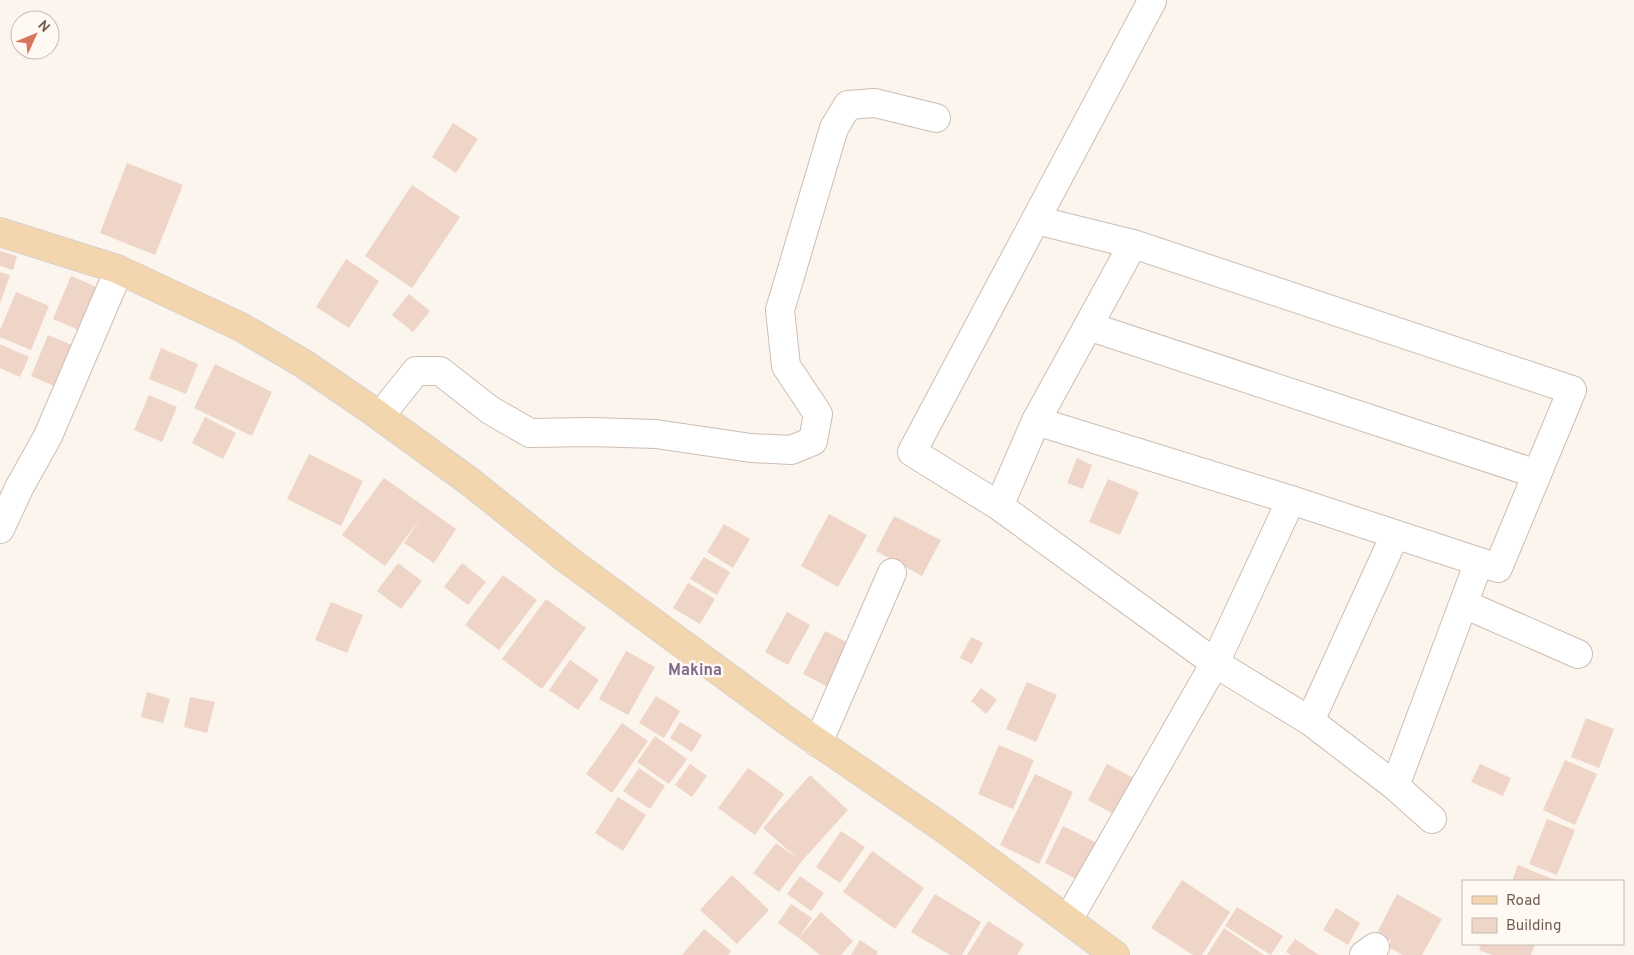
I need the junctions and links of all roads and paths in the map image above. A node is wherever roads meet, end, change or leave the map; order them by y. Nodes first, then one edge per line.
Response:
1 (1152, 2) dead end
2 (936, 118) dead end
3 (1036, 220) junction
4 (0, 232) edge
5 (1133, 244) junction
6 (119, 270) junction
7 (1088, 326) junction
8 (380, 416) junction
9 (1036, 421) junction
10 (1536, 474) junction
11 (9, 484) edge
12 (1291, 500) junction
13 (999, 506) junction
14 (0, 529) edge
15 (1396, 535) junction
16 (1479, 562) junction
17 (892, 573) dead end
18 (1464, 604) junction
19 (1578, 654) dead end
20 (1215, 663) junction
21 (1310, 722) junction
22 (818, 743) junction
23 (1395, 786) junction
24 (1432, 819) dead end
25 (1068, 920) junction
26 (1115, 955) edge

1 - 3 street
2 - 8 street
3 - 5 street
3 - 13 street
4 - 6 main road
5 - 7 street
5 - 10 street
6 - 8 main road
6 - 11 street
7 - 9 street
7 - 10 street
8 - 22 main road
9 - 12 street
9 - 13 street
10 - 16 street
11 - 14 street
12 - 15 street
12 - 20 street
13 - 20 street
15 - 16 street
15 - 21 street
16 - 18 street
17 - 22 street
18 - 19 street
18 - 23 street
20 - 21 street
20 - 25 street
21 - 23 street
22 - 25 main road
23 - 24 street
25 - 26 main road

